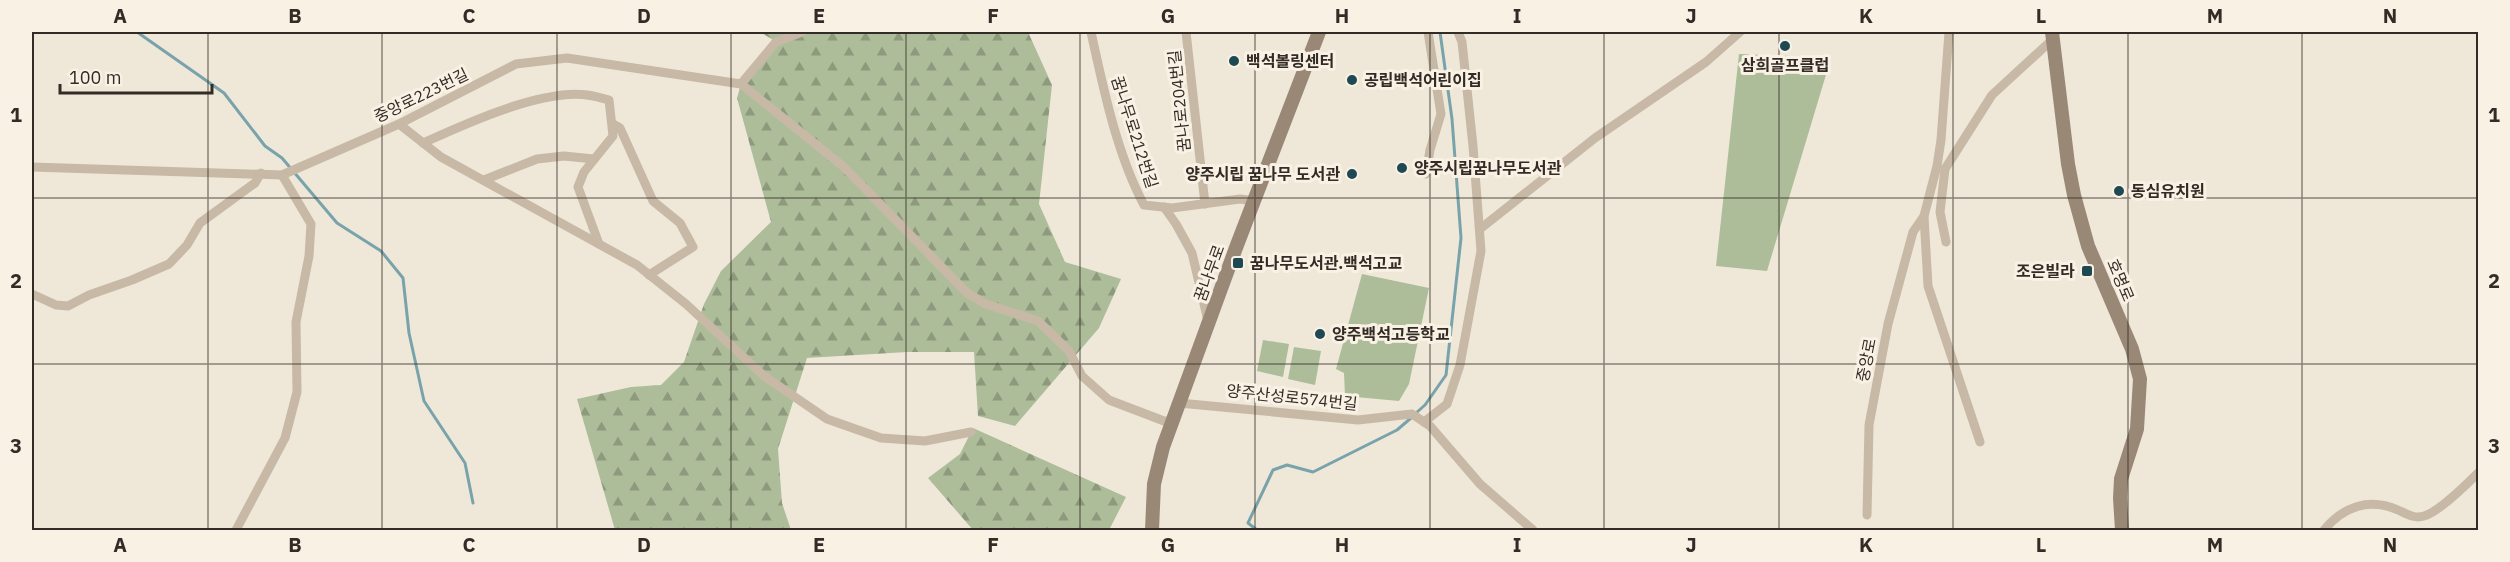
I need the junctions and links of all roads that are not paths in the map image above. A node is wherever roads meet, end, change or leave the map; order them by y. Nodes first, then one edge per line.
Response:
1 (802, 32) edge
2 (1091, 32) edge
3 (1186, 32) edge
4 (1315, 32) edge
5 (1428, 32) edge
6 (1458, 32) edge
7 (1740, 32) edge
8 (1949, 32) edge
9 (2052, 34) edge
10 (741, 84) junction
11 (399, 124) junction
12 (613, 124) junction
13 (423, 143) junction
14 (594, 159) junction
15 (32, 167) edge
16 (261, 173) junction
17 (284, 174) junction
18 (1426, 174) dead end
19 (484, 180) junction
20 (1255, 201) junction
21 (1205, 204) junction
22 (1164, 207) junction
23 (1924, 216) junction
24 (1480, 229) junction
25 (1946, 242) dead end
26 (599, 244) junction
27 (649, 275) junction
28 (32, 294) edge
29 (1209, 323) junction
30 (1179, 403) junction
31 (1418, 418) junction
32 (1171, 421) junction
33 (971, 432) dead end
34 (1980, 442) dead end
35 (2478, 473) edge
36 (1867, 515) dead end
37 (236, 531) edge
38 (1152, 531) edge
39 (1533, 531) edge
40 (2122, 531) edge
41 (2324, 531) edge

1 - 10 street
2 - 22 street, 꿈나무로212번길
3 - 21 street, 꿈나로204번길
4 - 20 street, 꿈나무로
5 - 18 street
6 - 24 street
7 - 24 street
8 - 23 street, 중앙로
9 - 25 street, 호명로
9 - 40 street, 호명로
10 - 11 street, 중앙로223번길
10 - 32 street
11 - 13 street
11 - 17 street, 중앙로223번길
12 - 13 street
12 - 14 street
12 - 27 street
13 - 19 street
14 - 19 street
14 - 26 street
15 - 16 street, 중앙로223번길
16 - 17 street, 중앙로223번길
16 - 28 street
17 - 37 street
19 - 26 street
20 - 21 street
20 - 29 street, 꿈나무로
21 - 22 street
22 - 29 street, 꿈나무로212번길
23 - 34 street, 중앙로
23 - 36 street, 중앙로
24 - 31 street
26 - 27 street
27 - 33 street
29 - 30 street, 꿈나무로
30 - 31 street, 양주산성로574번길
30 - 32 street, 꿈나무로
31 - 39 street
32 - 38 street, 꿈나무로
35 - 41 street

